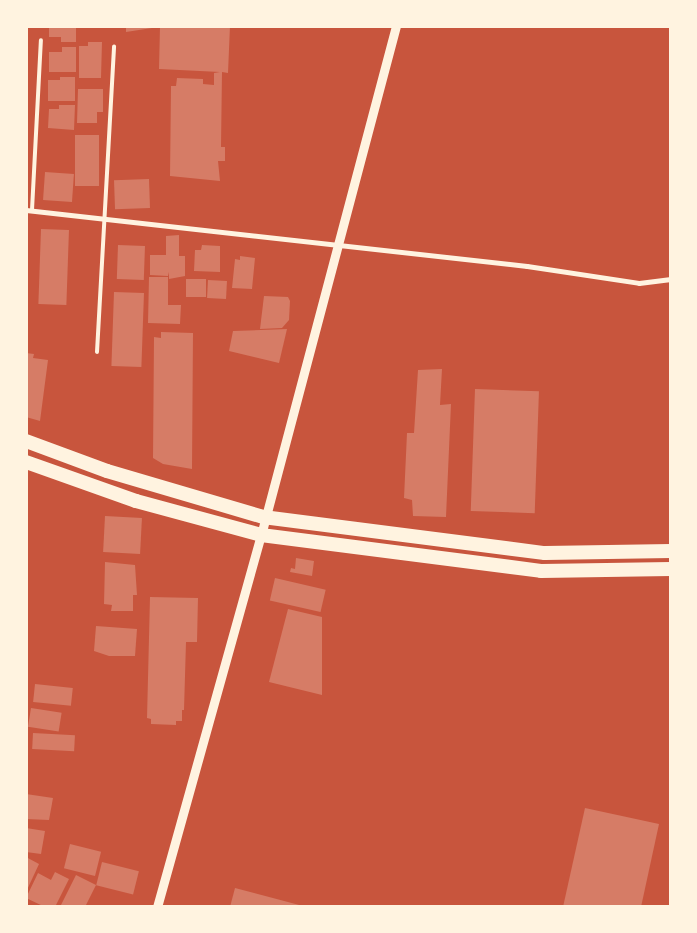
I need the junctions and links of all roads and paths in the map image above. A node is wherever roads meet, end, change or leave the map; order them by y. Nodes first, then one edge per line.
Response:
1 (396, 26) edge
2 (41, 40) dead end
3 (114, 46) dead end
4 (29, 210) edge
5 (105, 216) junction
6 (338, 247) junction
7 (671, 279) edge
8 (97, 352) dead end
9 (26, 441) edge
10 (26, 462) edge
11 (263, 516) junction
12 (261, 535) junction
13 (671, 550) edge
14 (671, 569) edge
15 (157, 907) edge

1 - 6 street
2 - 4 lane
3 - 5 lane
4 - 5 street
5 - 6 street
5 - 8 lane
6 - 7 street
6 - 11 street
9 - 11 highway
10 - 12 highway
11 - 12 street
11 - 13 highway
12 - 14 highway
12 - 15 street

